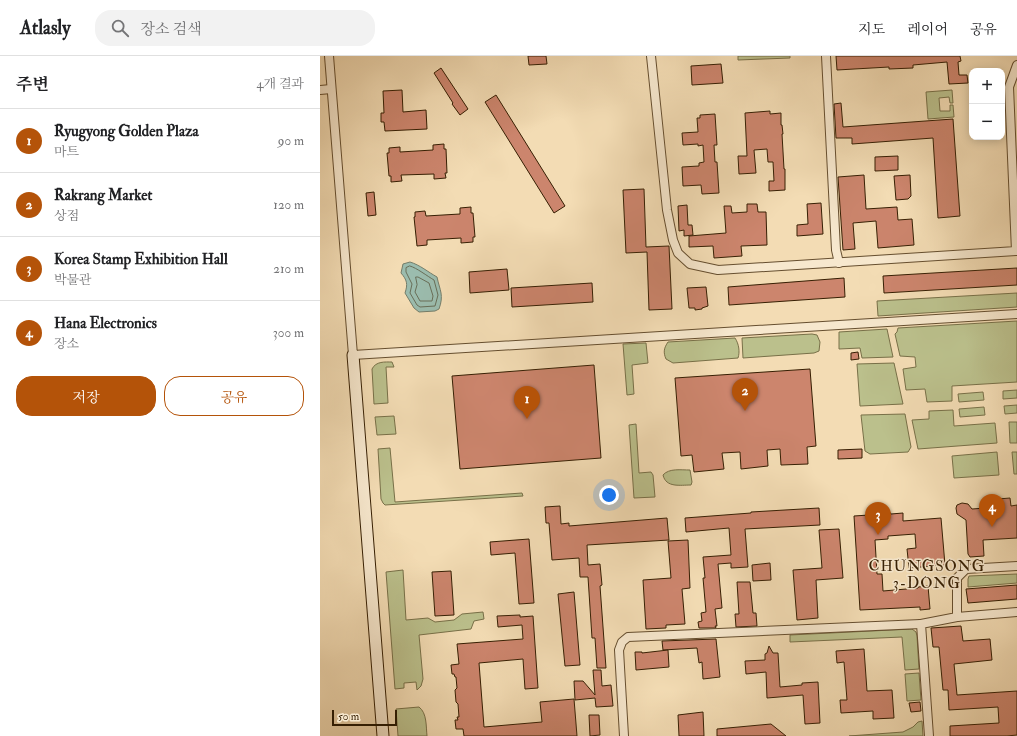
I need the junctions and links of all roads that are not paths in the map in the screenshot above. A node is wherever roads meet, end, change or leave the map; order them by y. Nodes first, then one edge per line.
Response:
1 (329, 56) edge
2 (651, 56) edge
3 (826, 56) edge
4 (1017, 65) edge
5 (1015, 74) edge
6 (332, 89) junction
7 (320, 90) edge
8 (839, 263) junction
9 (1017, 314) edge
10 (352, 355) junction
11 (1017, 566) edge
12 (1017, 612) edge
13 (957, 617) junction
14 (921, 624) junction
15 (383, 736) edge
16 (624, 736) edge
17 (928, 736) edge

1 - 6 street
2 - 8 street
3 - 8 street
4 - 5 street
5 - 8 street
6 - 7 street
6 - 10 street
9 - 10 street
10 - 15 main road
11 - 13 street
12 - 13 street
13 - 14 street
14 - 16 street
14 - 17 street

